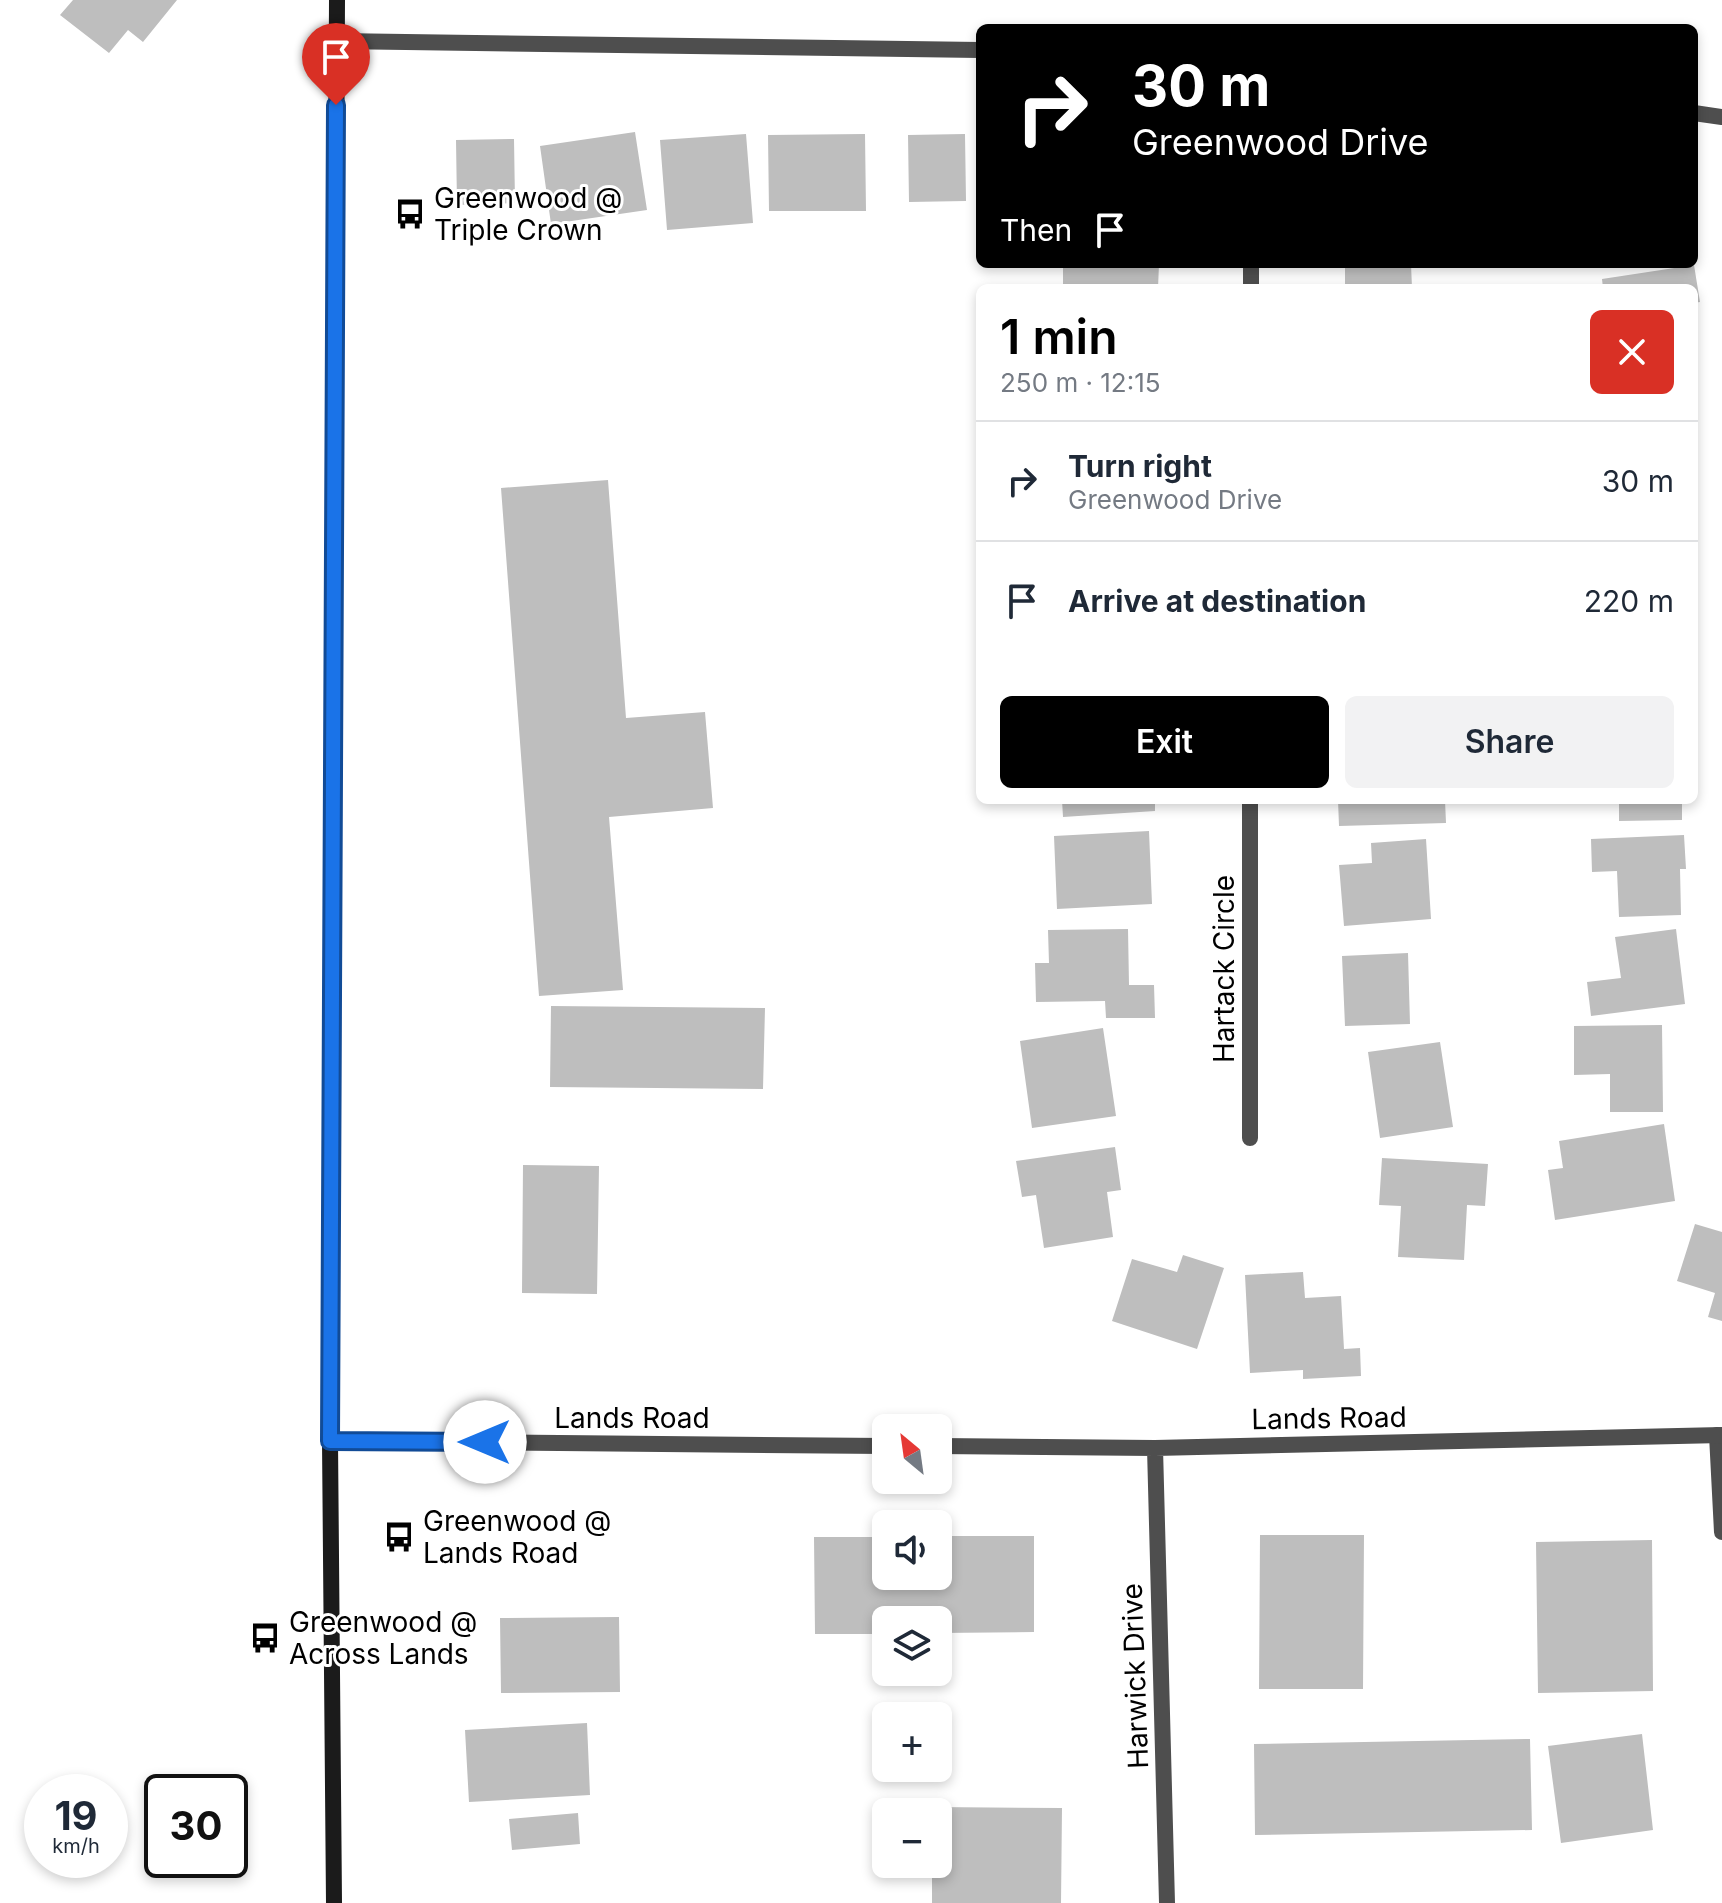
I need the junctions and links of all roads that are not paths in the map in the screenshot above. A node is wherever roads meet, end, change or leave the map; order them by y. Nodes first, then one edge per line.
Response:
1 (337, 0) edge
2 (336, 41) junction
3 (976, 50) edge
4 (1698, 114) edge
5 (1722, 117) edge
6 (1250, 804) edge
7 (1250, 1138) dead end
8 (1719, 1435) edge
9 (330, 1441) junction
10 (872, 1446) edge
11 (952, 1446) edge
12 (1155, 1448) junction
13 (1722, 1532) edge
14 (334, 1903) edge
15 (1167, 1903) edge

1 - 2 main road
2 - 3 street
2 - 9 main road
4 - 5 street
6 - 7 street, Hartack Circle
8 - 12 street, Lands Road
8 - 13 street
9 - 10 street, Lands Road
9 - 14 main road
11 - 12 street, Lands Road
12 - 15 street, Harwick Drive

